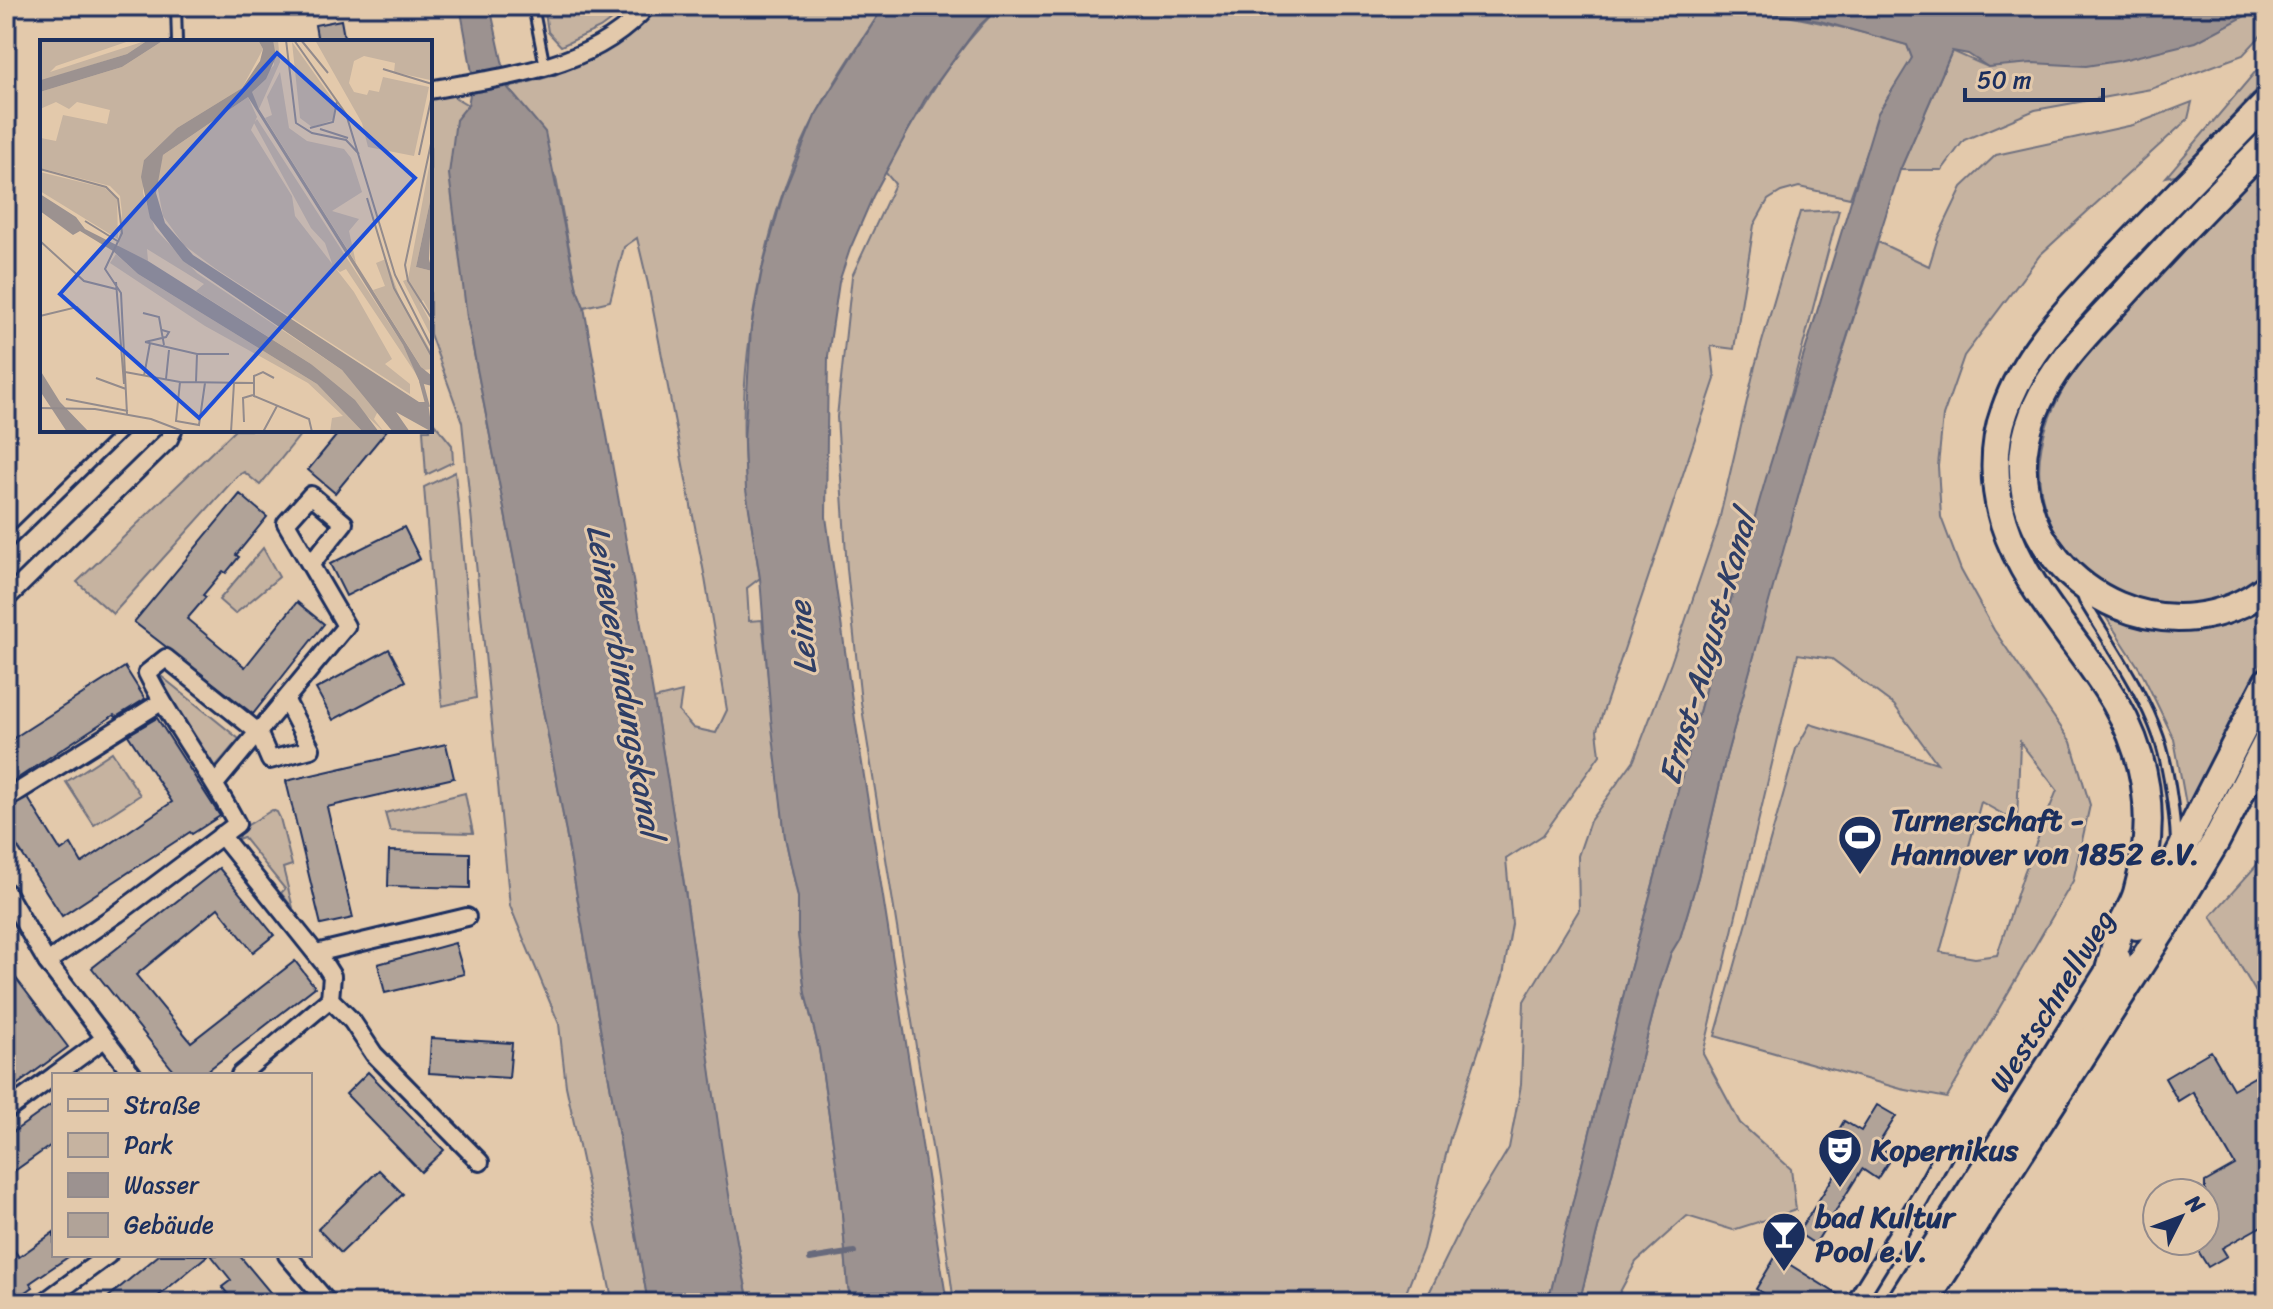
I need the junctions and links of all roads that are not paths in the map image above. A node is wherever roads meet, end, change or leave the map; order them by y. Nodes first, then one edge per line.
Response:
1 (176, 6) edge
2 (533, 6) edge
3 (647, 6) edge
4 (177, 40) edge
5 (545, 67) junction
6 (434, 89) edge
7 (2267, 103) edge
8 (2266, 148) edge
9 (6, 150) edge
10 (6, 180) edge
11 (122, 432) edge
12 (172, 432) edge
13 (6, 545) edge
14 (311, 564) dead end
15 (2079, 584) junction
16 (2267, 587) edge
17 (6, 599) edge
18 (2267, 682) edge
19 (286, 701) junction
20 (161, 702) junction
21 (258, 732) junction
22 (2267, 742) edge
23 (216, 783) junction
24 (6, 799) edge
25 (221, 835) junction
26 (2176, 860) junction
27 (6, 892) edge
28 (467, 917) dead end
29 (316, 953) junction
30 (47, 962) junction
31 (2108, 974) junction
32 (330, 999) junction
33 (104, 1039) junction
34 (59, 1073) edge
35 (131, 1073) edge
36 (242, 1073) edge
37 (52, 1078) edge
38 (6, 1111) edge
39 (1945, 1152) dead end
40 (480, 1162) dead end
41 (105, 1257) edge
42 (289, 1257) edge
43 (43, 1303) edge
44 (328, 1303) edge
45 (1855, 1303) edge
46 (1900, 1303) edge
47 (1924, 1303) edge

1 - 4 lane
2 - 5 lane
3 - 5 street
5 - 6 street
7 - 31 highway
8 - 15 highway
9 - 10 lane
11 - 13 lane
12 - 17 street
14 - 19 street
15 - 16 highway
15 - 26 lane
18 - 26 highway, Westschnellweg
19 - 21 street
19 - 21 street
20 - 21 street
20 - 23 street
20 - 24 street
21 - 23 street
22 - 47 highway, Westschnellweg
23 - 25 street
25 - 29 street
25 - 30 street
26 - 31 highway, Westschnellweg
27 - 30 street
28 - 29 street
29 - 32 street
30 - 33 street
31 - 46 highway, Westschnellweg
32 - 36 street
32 - 40 street
33 - 34 street
33 - 35 street
37 - 38 street
39 - 45 street
41 - 43 street
42 - 44 street

